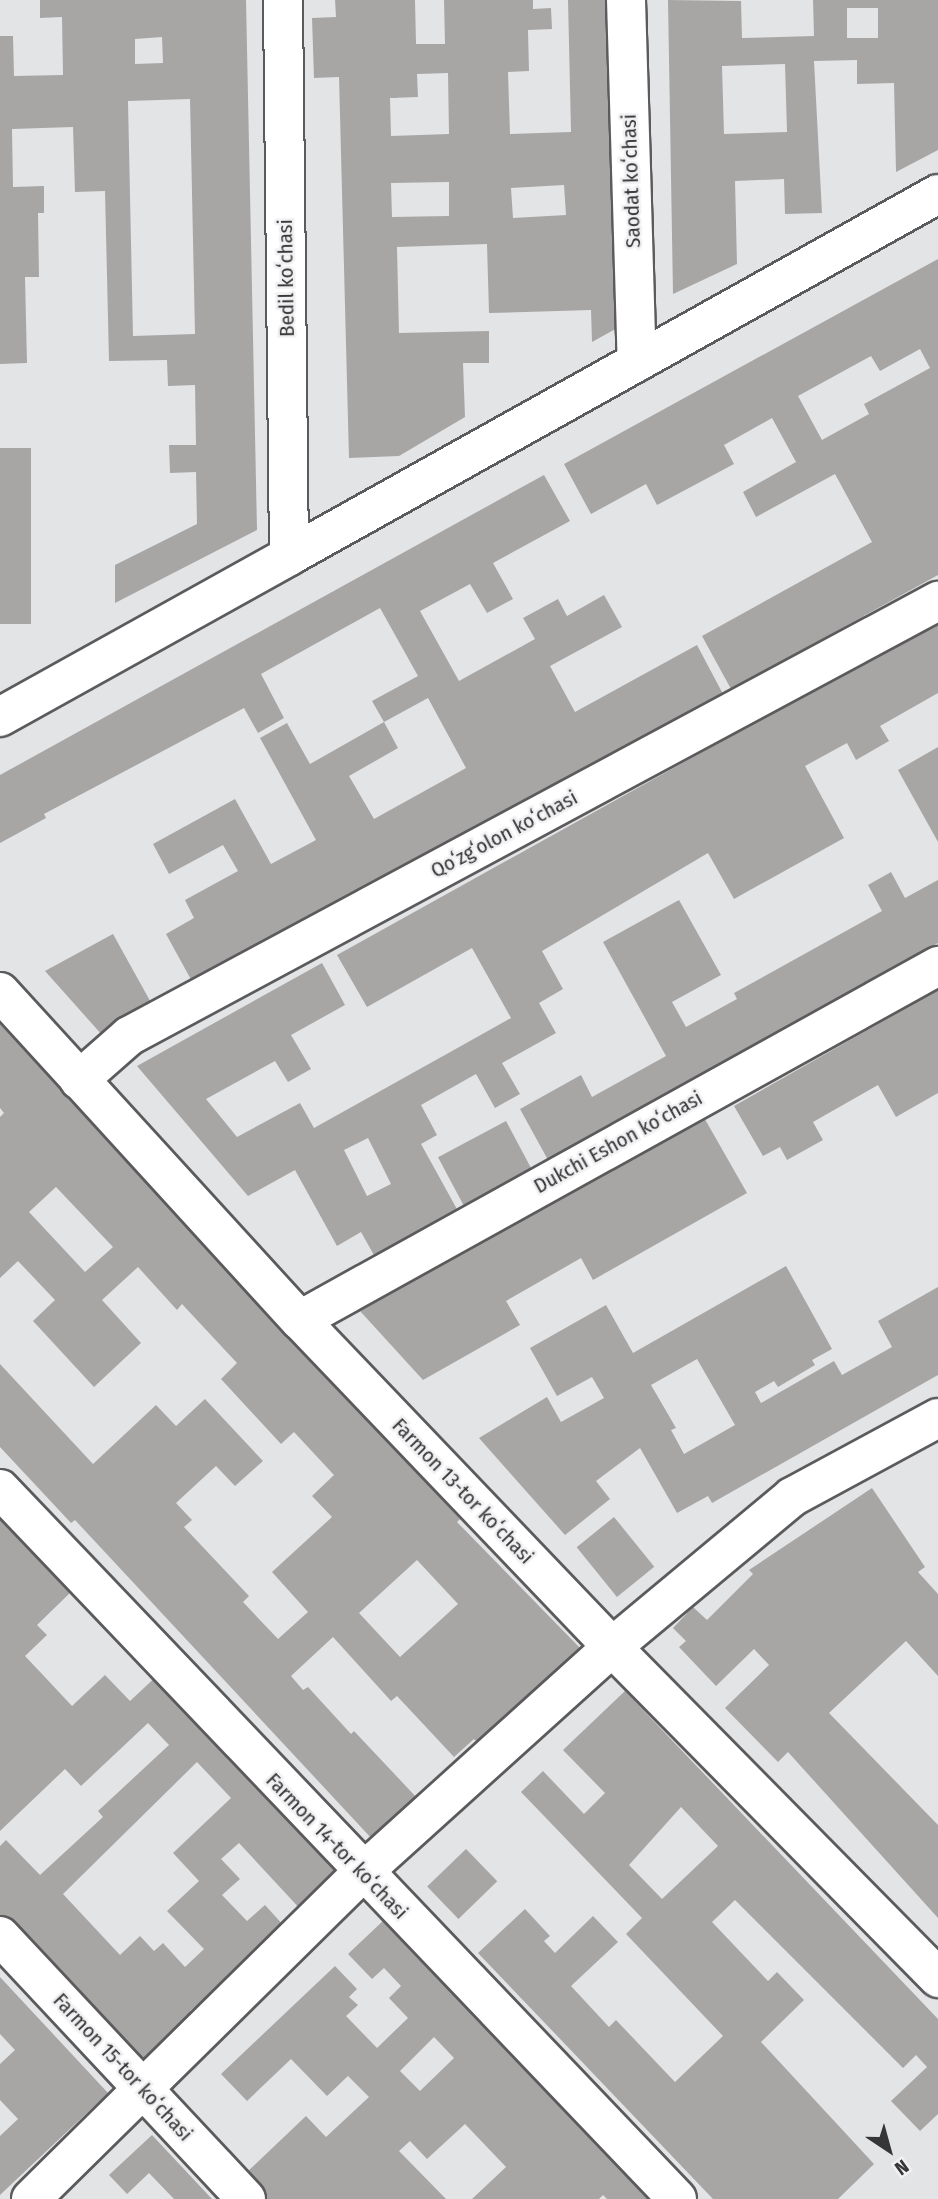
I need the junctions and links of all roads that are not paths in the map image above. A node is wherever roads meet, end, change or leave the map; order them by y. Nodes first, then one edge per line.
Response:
1 (283, 0) edge
2 (626, 0) edge
3 (938, 194) edge
4 (637, 362) junction
5 (289, 556) junction
6 (938, 601) edge
7 (0, 717) edge
8 (938, 966) edge
9 (0, 992) edge
10 (79, 1080) junction
11 (300, 1320) junction
12 (938, 1418) edge
13 (0, 1489) edge
14 (612, 1647) junction
15 (362, 1873) junction
16 (0, 1936) edge
17 (938, 1978) edge
18 (142, 2086) junction
19 (31, 2199) edge
20 (246, 2199) edge
21 (677, 2199) edge

1 - 5 street, Bedil koʻchasi
2 - 4 street, Saodat koʻchasi
3 - 4 street
4 - 5 street
5 - 7 street
6 - 10 street, Qoʻzgʻolon koʻchasi
8 - 11 street, Dukchi Eshon koʻchasi
9 - 10 street, Farmon 13-tor koʻchasi
10 - 11 street, Farmon 13-tor koʻchasi
11 - 14 street, Farmon 13-tor koʻchasi
12 - 14 street
13 - 15 street, Farmon 14-tor koʻchasi
14 - 15 street
14 - 17 street, Farmon 13-tor koʻchasi
15 - 18 street
15 - 21 street, Farmon 14-tor koʻchasi
16 - 18 street, Farmon 15-tor koʻchasi
18 - 19 street
18 - 20 street, Farmon 15-tor koʻchasi

